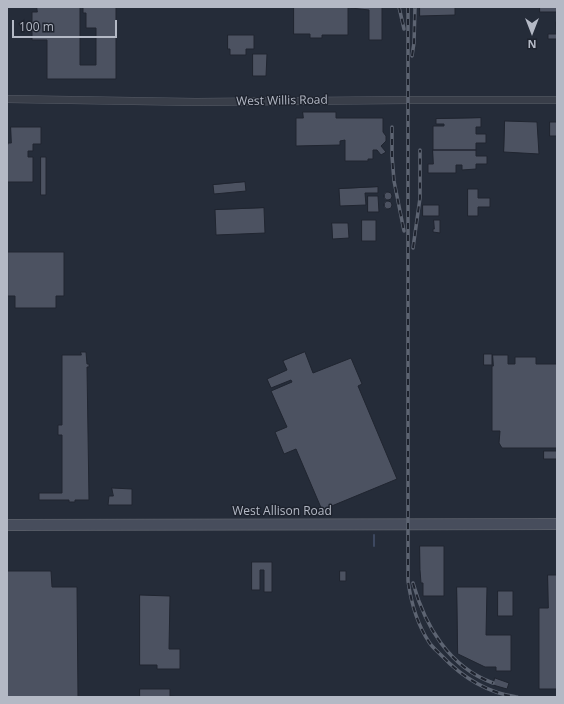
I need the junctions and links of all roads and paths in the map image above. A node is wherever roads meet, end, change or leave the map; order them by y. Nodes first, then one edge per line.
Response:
1 (7, 99) edge
2 (557, 100) edge
3 (557, 524) edge
4 (7, 525) edge

1 - 2 street, West Willis Road
3 - 4 street, West Allison Road

